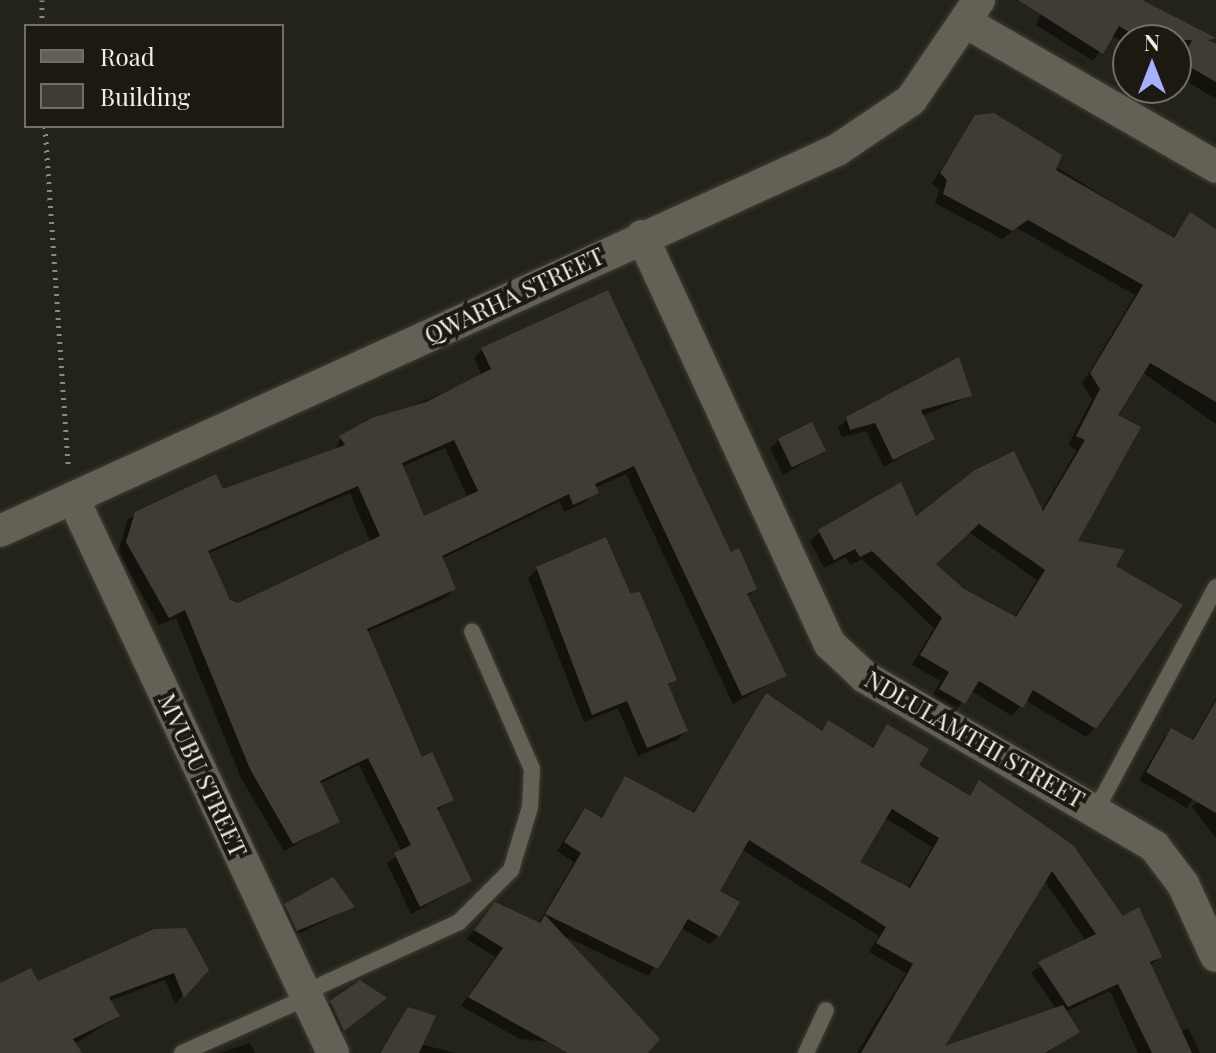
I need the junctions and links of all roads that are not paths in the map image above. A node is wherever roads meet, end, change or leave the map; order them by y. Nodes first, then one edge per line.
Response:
1 (973, 11) edge
2 (1216, 167) edge
3 (642, 236) junction
4 (73, 498) junction
5 (0, 531) edge
6 (1216, 587) edge
7 (472, 631) dead end
8 (1096, 810) junction
9 (1216, 956) edge
10 (305, 995) junction
11 (826, 1010) dead end
12 (182, 1053) edge
13 (333, 1053) edge
14 (806, 1053) edge

1 - 2 street
1 - 3 street, QWARHA STREET
3 - 4 street, QWARHA STREET
3 - 8 street, NDLULAMTHI STREET
4 - 5 street, QWARHA STREET
4 - 10 street, MVUBU STREET
6 - 8 lane
7 - 10 lane
8 - 9 street, NDLULAMTHI STREET
10 - 12 lane
10 - 13 street, MVUBU STREET
11 - 14 lane

